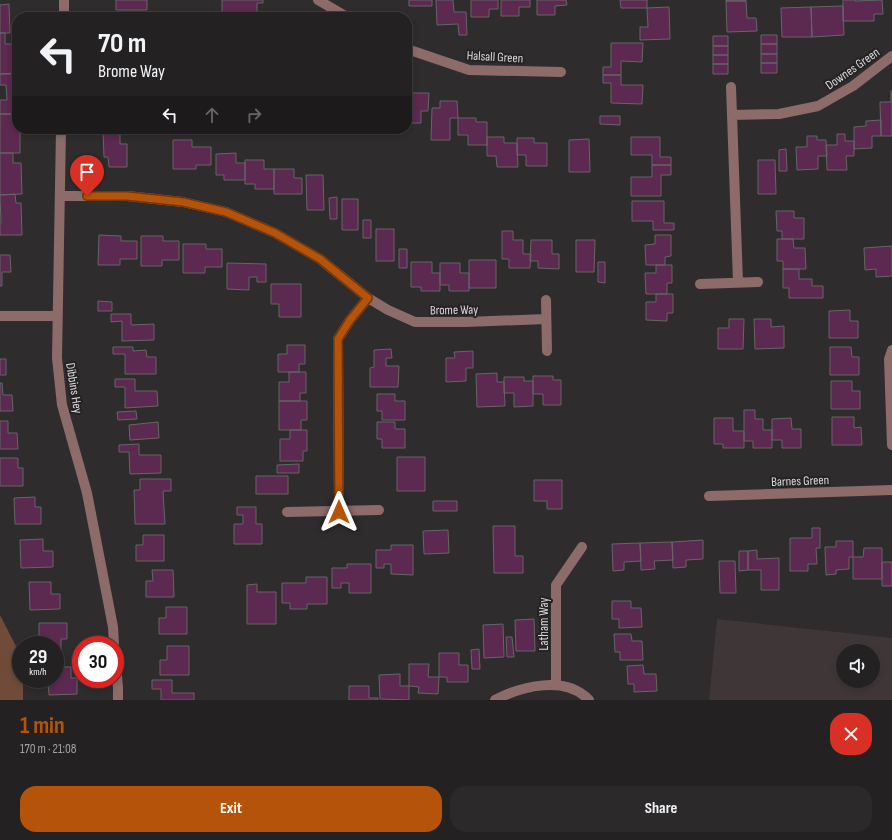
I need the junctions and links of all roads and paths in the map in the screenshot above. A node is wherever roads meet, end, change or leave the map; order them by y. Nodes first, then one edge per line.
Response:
1 (64, 0) edge
2 (318, 0) edge
3 (64, 12) edge
4 (338, 12) edge
5 (412, 51) edge
6 (892, 56) edge
7 (561, 72) dead end
8 (731, 87) dead end
9 (732, 115) junction
10 (61, 134) edge
11 (60, 196) junction
12 (738, 282) junction
13 (758, 282) dead end
14 (700, 284) dead end
15 (368, 298) junction
16 (546, 300) dead end
17 (0, 316) edge
18 (57, 316) junction
19 (546, 320) junction
20 (892, 350) edge
21 (547, 351) dead end
22 (892, 445) edge
23 (892, 490) edge
24 (709, 496) dead end
25 (380, 510) dead end
26 (287, 512) dead end
27 (339, 512) junction
28 (582, 546) dead end
29 (113, 636) edge
30 (556, 685) junction
31 (118, 688) edge
32 (118, 700) edge
33 (496, 700) edge
34 (589, 700) edge

1 - 3 street
2 - 4 street
5 - 7 street, Halsall Green
6 - 9 street, Downes Green
8 - 9 street
9 - 12 street
10 - 11 street, Dibbins Hey
11 - 15 street, Brome Way
11 - 18 street, Dibbins Hey
12 - 13 street
12 - 14 street
15 - 19 street, Brome Way
15 - 27 street
16 - 19 street
17 - 18 street
18 - 29 street, Dibbins Hey
19 - 21 street
20 - 22 street
23 - 24 street, Barnes Green
25 - 27 street
26 - 27 street
28 - 30 street, Latham Way
30 - 33 street
30 - 34 street
31 - 32 street

